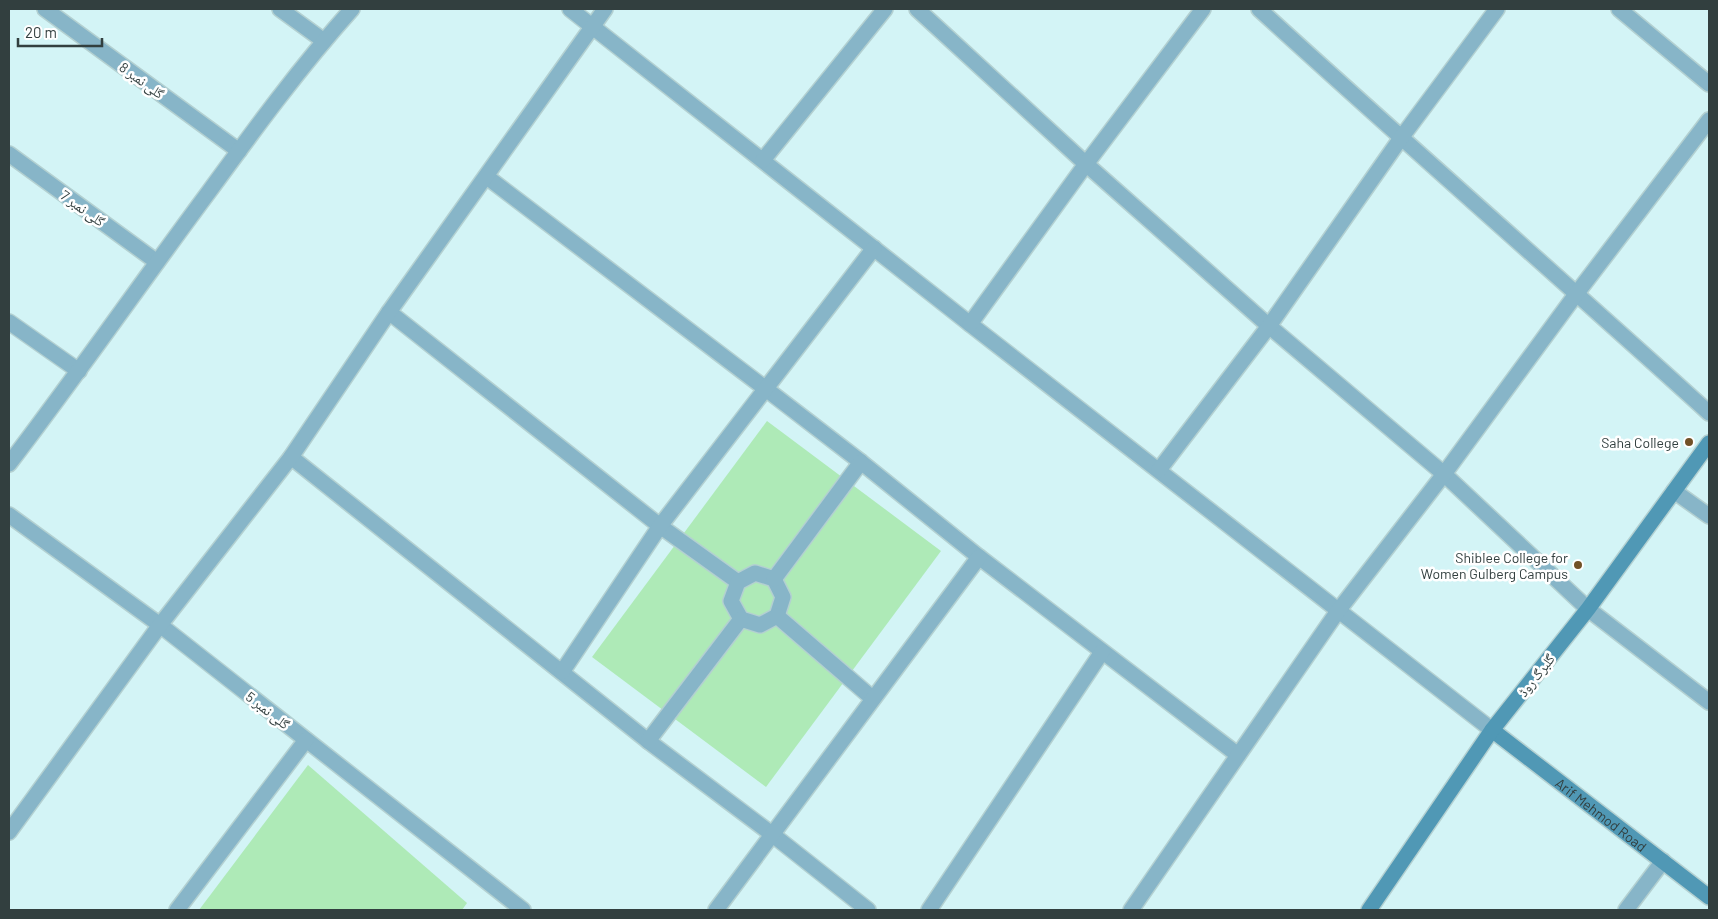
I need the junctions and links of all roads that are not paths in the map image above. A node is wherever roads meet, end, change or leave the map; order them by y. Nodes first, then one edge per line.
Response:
1 (45, 9) edge
2 (280, 9) edge
3 (352, 9) edge
4 (570, 9) edge
5 (605, 9) edge
6 (885, 9) edge
7 (917, 9) edge
8 (1203, 9) edge
9 (1260, 9) edge
10 (1498, 9) edge
11 (1619, 9) edge
12 (592, 26) junction
13 (324, 41) junction
14 (1709, 84) edge
15 (1709, 120) edge
16 (1401, 138) junction
17 (239, 151) junction
18 (9, 154) edge
19 (763, 160) junction
20 (1086, 164) junction
21 (487, 177) junction
22 (874, 248) junction
23 (157, 262) junction
24 (1577, 293) junction
25 (390, 312) junction
26 (9, 322) edge
27 (970, 324) junction
28 (1269, 326) junction
29 (79, 371) junction
30 (766, 389) junction
31 (1709, 413) edge
32 (1709, 443) edge
33 (291, 457) junction
34 (861, 462) junction
35 (9, 464) edge
36 (1159, 470) junction
37 (1444, 474) junction
38 (1674, 490) junction
39 (9, 515) edge
40 (1709, 516) edge
41 (660, 526) junction
42 (979, 556) junction
43 (774, 579) junction
44 (738, 582) junction
45 (1588, 609) junction
46 (1338, 611) junction
47 (777, 616) junction
48 (741, 619) junction
49 (160, 625) junction
50 (1102, 652) junction
51 (562, 672) junction
52 (872, 698) junction
53 (1709, 702) edge
54 (1492, 730) junction
55 (306, 740) junction
56 (648, 741) junction
57 (1238, 755) junction
58 (9, 832) edge
59 (773, 835) junction
60 (1662, 861) junction
61 (1709, 897) edge
62 (507, 905) edge
63 (176, 910) edge
64 (523, 910) edge
65 (716, 910) edge
66 (868, 910) edge
67 (929, 910) edge
68 (1131, 910) edge
69 (1368, 910) edge
70 (1626, 910) edge

1 - 17 street, گلی نمبر 8
2 - 13 street
3 - 13 street
4 - 12 street
5 - 12 street
6 - 19 street
7 - 20 street
8 - 20 street
9 - 16 street
10 - 16 street
11 - 14 street
12 - 19 street
12 - 21 street
13 - 17 street
15 - 24 street
16 - 24 street
16 - 28 street
17 - 23 street
18 - 23 street, گلی نمبر 7
19 - 22 street
20 - 27 street
20 - 28 street
21 - 25 street
21 - 30 street
22 - 27 street
22 - 30 street
23 - 29 street
24 - 31 street
24 - 37 street
25 - 33 street
25 - 41 street
26 - 29 street
27 - 36 street
28 - 36 street
28 - 37 street
29 - 35 street
30 - 34 street
30 - 41 street
32 - 38 main road, گلبرگ روڈ
33 - 49 street
33 - 51 street
34 - 42 street
34 - 43 street
36 - 46 street
37 - 45 street
37 - 46 street
38 - 40 street
38 - 45 main road, گلبرگ روڈ
39 - 49 street, گلی نمبر 5
41 - 44 street
41 - 51 street
42 - 50 street
42 - 52 street
43 - 44 street
43 - 47 street
44 - 48 street
45 - 53 street
45 - 54 main road, گلبرگ روڈ
46 - 54 street
46 - 57 street
47 - 48 street
47 - 52 street
48 - 56 street
49 - 55 street, گلی نمبر 5
49 - 58 street
50 - 57 street
50 - 67 street
51 - 56 street
52 - 59 street
54 - 60 main road, Arif Mehmod Road
54 - 69 main road, گلبرگ روڈ
55 - 62 street, گلی نمبر 5
55 - 63 street
56 - 59 street
57 - 68 street
59 - 65 street
59 - 66 street
60 - 61 main road, Arif Mehmod Road
60 - 70 street
62 - 64 street, گلی نمبر 5

